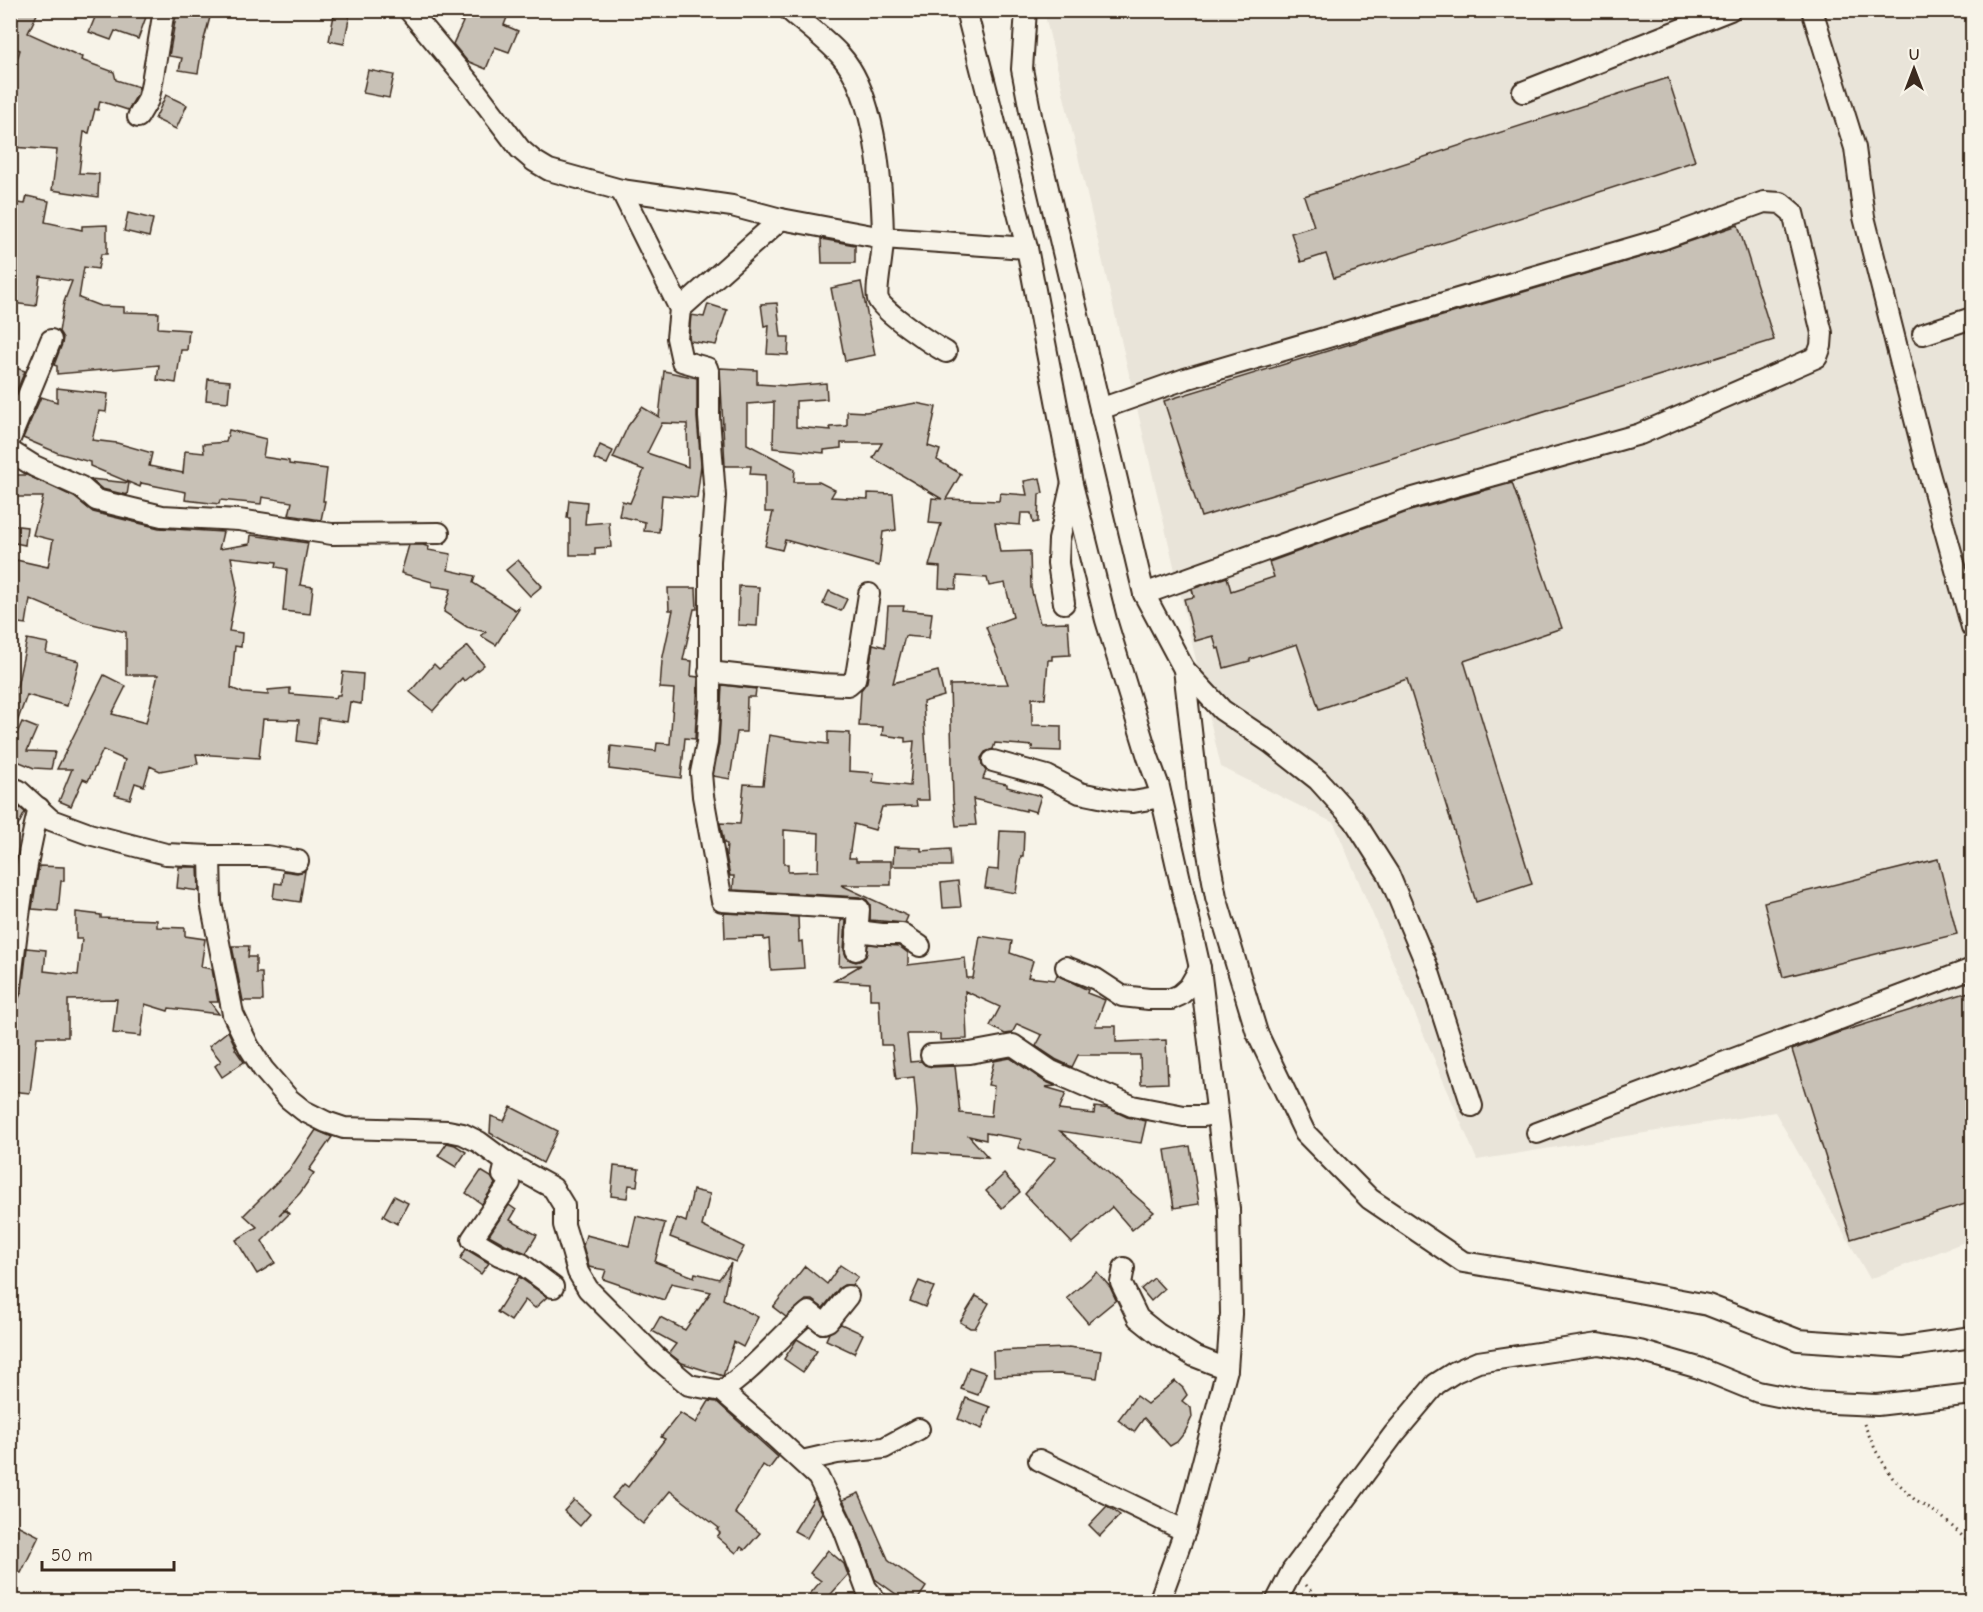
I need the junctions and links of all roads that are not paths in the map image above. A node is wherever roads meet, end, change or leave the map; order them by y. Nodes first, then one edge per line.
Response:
1 (164, 10) edge
2 (409, 10) edge
3 (789, 10) edge
4 (966, 10) edge
5 (1026, 10) edge
6 (1730, 10) edge
7 (1812, 10) edge
8 (1522, 92) dead end
9 (138, 117) dead end
10 (621, 190) junction
11 (781, 219) junction
12 (883, 238) junction
13 (1027, 248) junction
14 (680, 309) junction
15 (1972, 318) edge
16 (1923, 334) dead end
17 (51, 340) dead end
18 (946, 352) dead end
19 (1100, 409) junction
20 (12, 428) edge
21 (10, 451) edge
22 (1072, 484) junction
23 (439, 533) dead end
24 (869, 594) dead end
25 (1143, 594) junction
26 (1064, 603) dead end
27 (1971, 617) edge
28 (1184, 669) junction
29 (709, 672) junction
30 (993, 761) dead end
31 (10, 787) edge
32 (1161, 797) junction
33 (39, 808) junction
34 (210, 856) junction
35 (298, 861) dead end
36 (920, 946) dead end
37 (1066, 967) dead end
38 (1200, 968) junction
39 (1972, 969) edge
40 (10, 989) edge
41 (931, 1055) dead end
42 (1472, 1106) dead end
43 (1217, 1113) junction
44 (1537, 1133) dead end
45 (507, 1162) junction
46 (1124, 1268) dead end
47 (553, 1287) dead end
48 (848, 1296) dead end
49 (1972, 1336) edge
50 (1227, 1369) junction
51 (722, 1391) junction
52 (1972, 1394) edge
53 (919, 1429) dead end
54 (1040, 1460) dead end
55 (802, 1461) junction
56 (1185, 1531) junction
57 (877, 1602) edge
58 (1159, 1602) edge
59 (1276, 1602) edge

1 - 9 street
2 - 10 street
3 - 12 street
4 - 13 street
5 - 19 street
6 - 8 street
7 - 27 street
10 - 11 street
10 - 14 street
11 - 12 street
11 - 14 street
12 - 13 street
12 - 18 street
13 - 22 street
14 - 29 street
15 - 16 street
17 - 20 street
19 - 25 street
19 - 25 street
21 - 23 street
22 - 26 street
22 - 32 street
24 - 29 street
25 - 28 street
28 - 42 street
28 - 49 street
29 - 36 street
30 - 32 street
31 - 33 street
32 - 38 street
33 - 34 street
33 - 40 street
34 - 35 street
34 - 45 street
37 - 38 street
38 - 43 street
39 - 44 street
41 - 43 street
43 - 50 street
45 - 47 street
45 - 51 street
46 - 50 street
48 - 51 street
50 - 56 street
51 - 55 street
52 - 59 street
53 - 55 street
54 - 56 street
55 - 57 street
56 - 58 street

